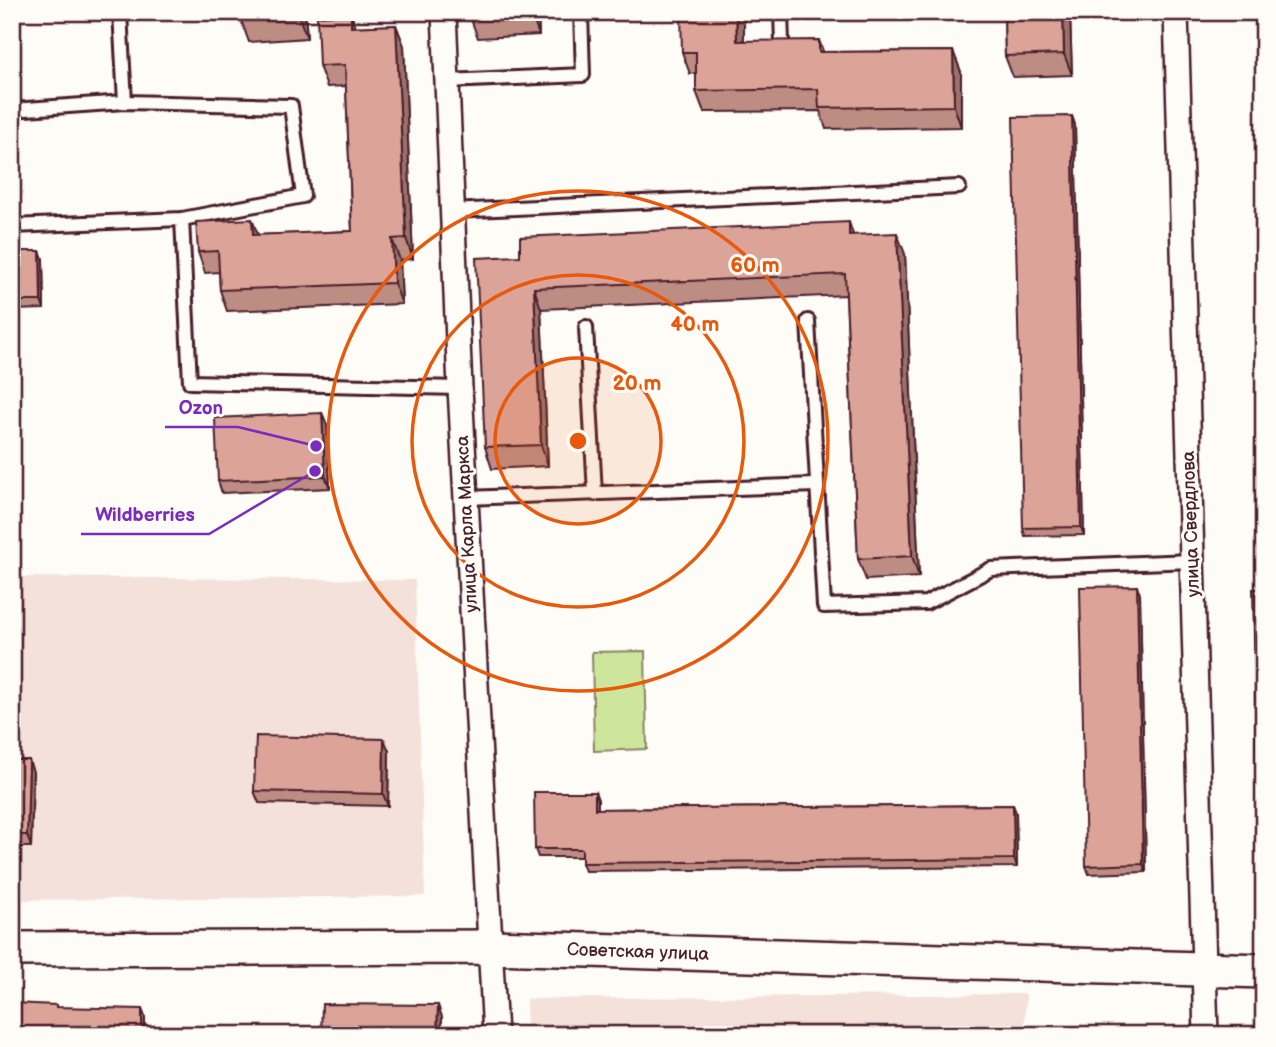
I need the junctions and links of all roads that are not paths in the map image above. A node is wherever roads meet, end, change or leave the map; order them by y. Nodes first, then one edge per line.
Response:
1 (120, 12) edge
2 (444, 12) edge
3 (581, 12) edge
4 (781, 12) edge
5 (1176, 12) edge
6 (782, 43) edge
7 (447, 81) junction
8 (125, 102) junction
9 (12, 110) edge
10 (959, 187) dead end
11 (452, 211) junction
12 (182, 219) junction
13 (12, 226) edge
14 (808, 321) dead end
15 (586, 327) dead end
16 (460, 388) junction
17 (816, 485) junction
18 (595, 494) junction
19 (466, 498) junction
20 (1192, 561) junction
21 (490, 947) junction
22 (12, 949) edge
23 (1204, 970) junction
24 (1264, 971) edge
25 (495, 1035) edge
26 (1206, 1035) edge

1 - 8 lane
2 - 7 street, улица Карла Маркса
3 - 7 lane
4 - 6 lane
5 - 20 street, улица Свердлова
7 - 11 street, улица Карла Маркса
8 - 9 lane
8 - 12 lane
10 - 11 lane
11 - 16 street, улица Карла Маркса
12 - 13 lane
12 - 16 lane
14 - 17 lane
15 - 18 lane
16 - 19 street, улица Карла Маркса
17 - 18 lane
17 - 20 lane
18 - 19 lane
19 - 21 street, улица Карла Маркса
20 - 23 street, улица Свердлова
21 - 22 street, Советская улица
21 - 23 street, Советская улица
21 - 25 street, улица Карла Маркса
23 - 24 street, Советская улица
23 - 26 street, улица Свердлова

